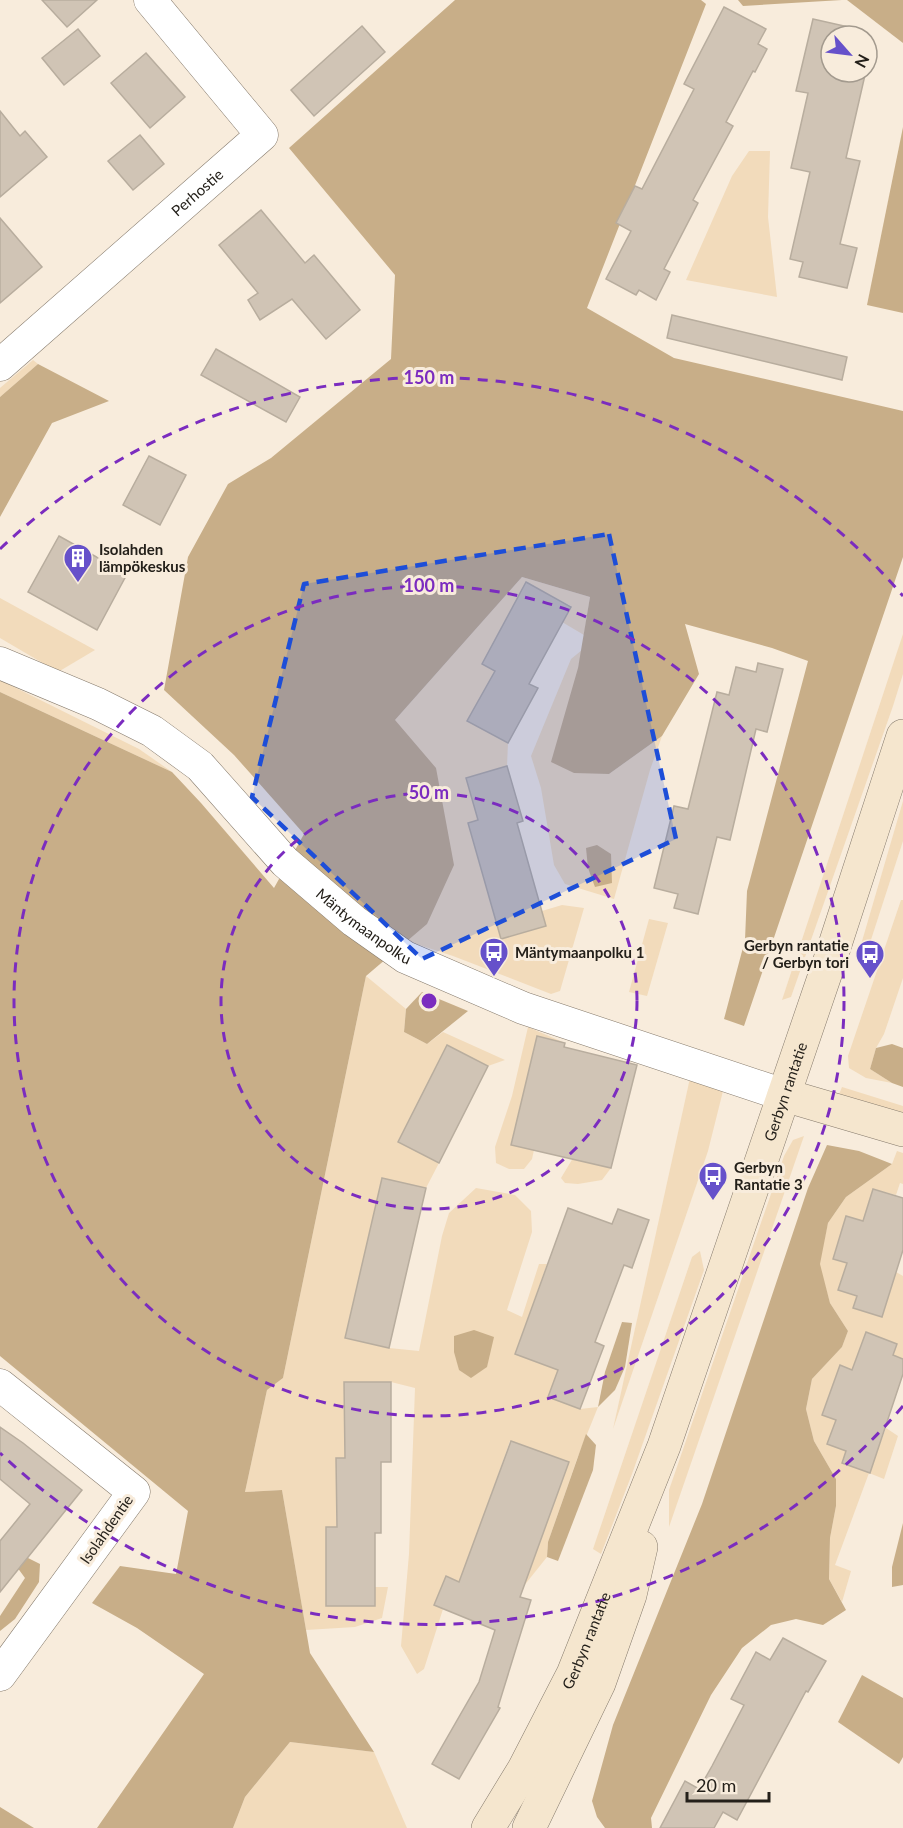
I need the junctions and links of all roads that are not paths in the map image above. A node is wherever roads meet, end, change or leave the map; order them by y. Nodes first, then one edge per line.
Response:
1 (150, 0) edge
2 (0, 365) edge
3 (0, 663) edge
4 (903, 736) edge
5 (784, 1095) junction
6 (903, 1130) edge
7 (0, 1385) edge
8 (664, 1446) junction
9 (0, 1675) edge
10 (488, 1828) edge
11 (529, 1828) edge

1 - 2 street, Perhostie
3 - 5 street, Mäntymaanpolku
4 - 5 main road, Gerbyn rantatie
5 - 6 main road
5 - 8 main road, Gerbyn rantatie
7 - 9 street, Isolahdentie
8 - 10 main road, Gerbyn rantatie
8 - 11 main road, Gerbyn rantatie

